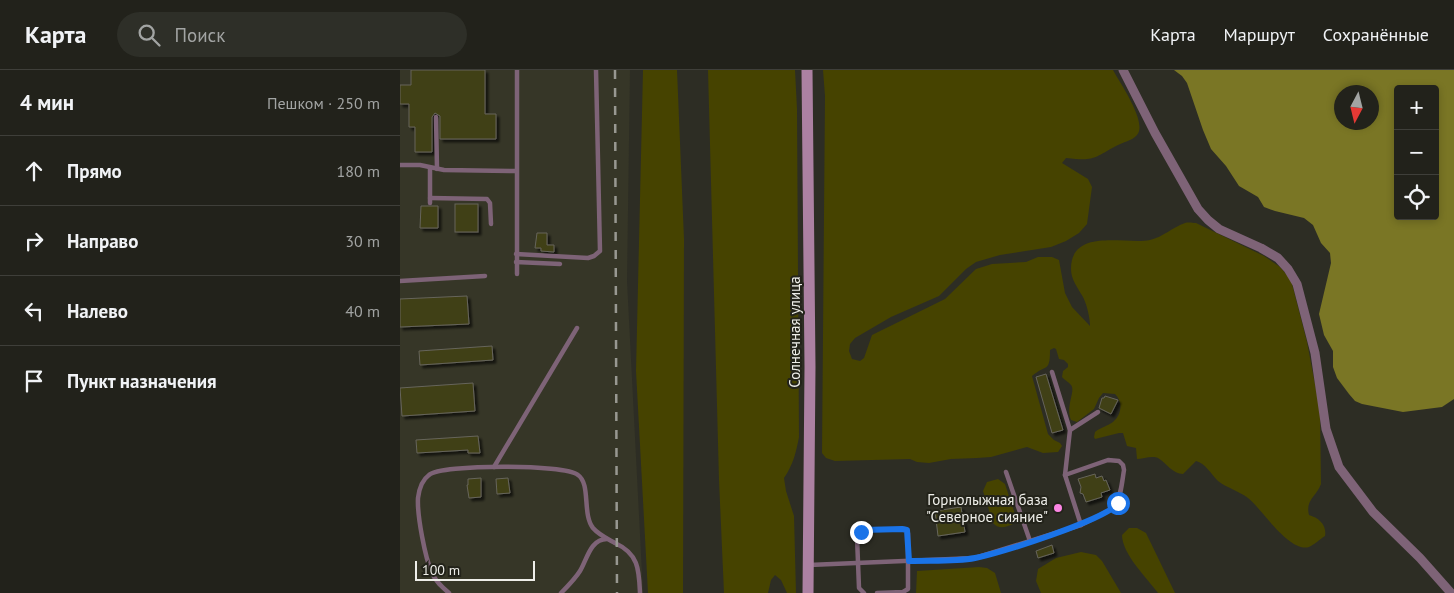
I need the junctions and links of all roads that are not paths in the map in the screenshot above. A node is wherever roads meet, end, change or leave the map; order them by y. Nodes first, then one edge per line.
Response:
1 (517, 70) edge
2 (596, 70) edge
3 (807, 70) edge
4 (1123, 70) edge
5 (436, 117) dead end
6 (400, 165) edge
7 (430, 168) junction
8 (436, 169) junction
9 (516, 171) junction
10 (491, 224) dead end
11 (516, 254) junction
12 (516, 262) junction
13 (560, 264) dead end
14 (516, 274) dead end
15 (485, 276) dead end
16 (400, 282) edge
17 (577, 328) dead end
18 (1052, 372) dead end
19 (1098, 412) dead end
20 (1070, 430) junction
21 (494, 467) junction
22 (1006, 472) dead end
23 (1065, 475) junction
24 (1081, 524) junction
25 (610, 540) junction
26 (1030, 541) junction
27 (909, 561) junction
28 (858, 563) junction
29 (808, 565) junction
30 (449, 593) edge
31 (561, 593) edge
32 (640, 593) edge
33 (808, 593) edge
34 (864, 593) edge
35 (877, 593) edge
36 (1451, 593) edge

1 - 9 lane
2 - 11 lane
3 - 29 street, Солнечная улица
4 - 36 street
5 - 8 lane
6 - 7 lane
7 - 8 lane
7 - 10 lane
8 - 9 lane
9 - 11 lane
11 - 12 lane
12 - 13 lane
12 - 14 lane
15 - 16 lane
17 - 21 lane
18 - 20 lane
19 - 20 lane
20 - 23 lane
21 - 25 lane
21 - 30 lane
22 - 26 lane
23 - 24 lane
23 - 24 lane
24 - 26 lane
25 - 31 lane
25 - 32 lane
26 - 27 lane
27 - 28 lane
27 - 28 lane
27 - 35 lane
28 - 29 lane
28 - 34 lane
29 - 33 street, Солнечная улица

